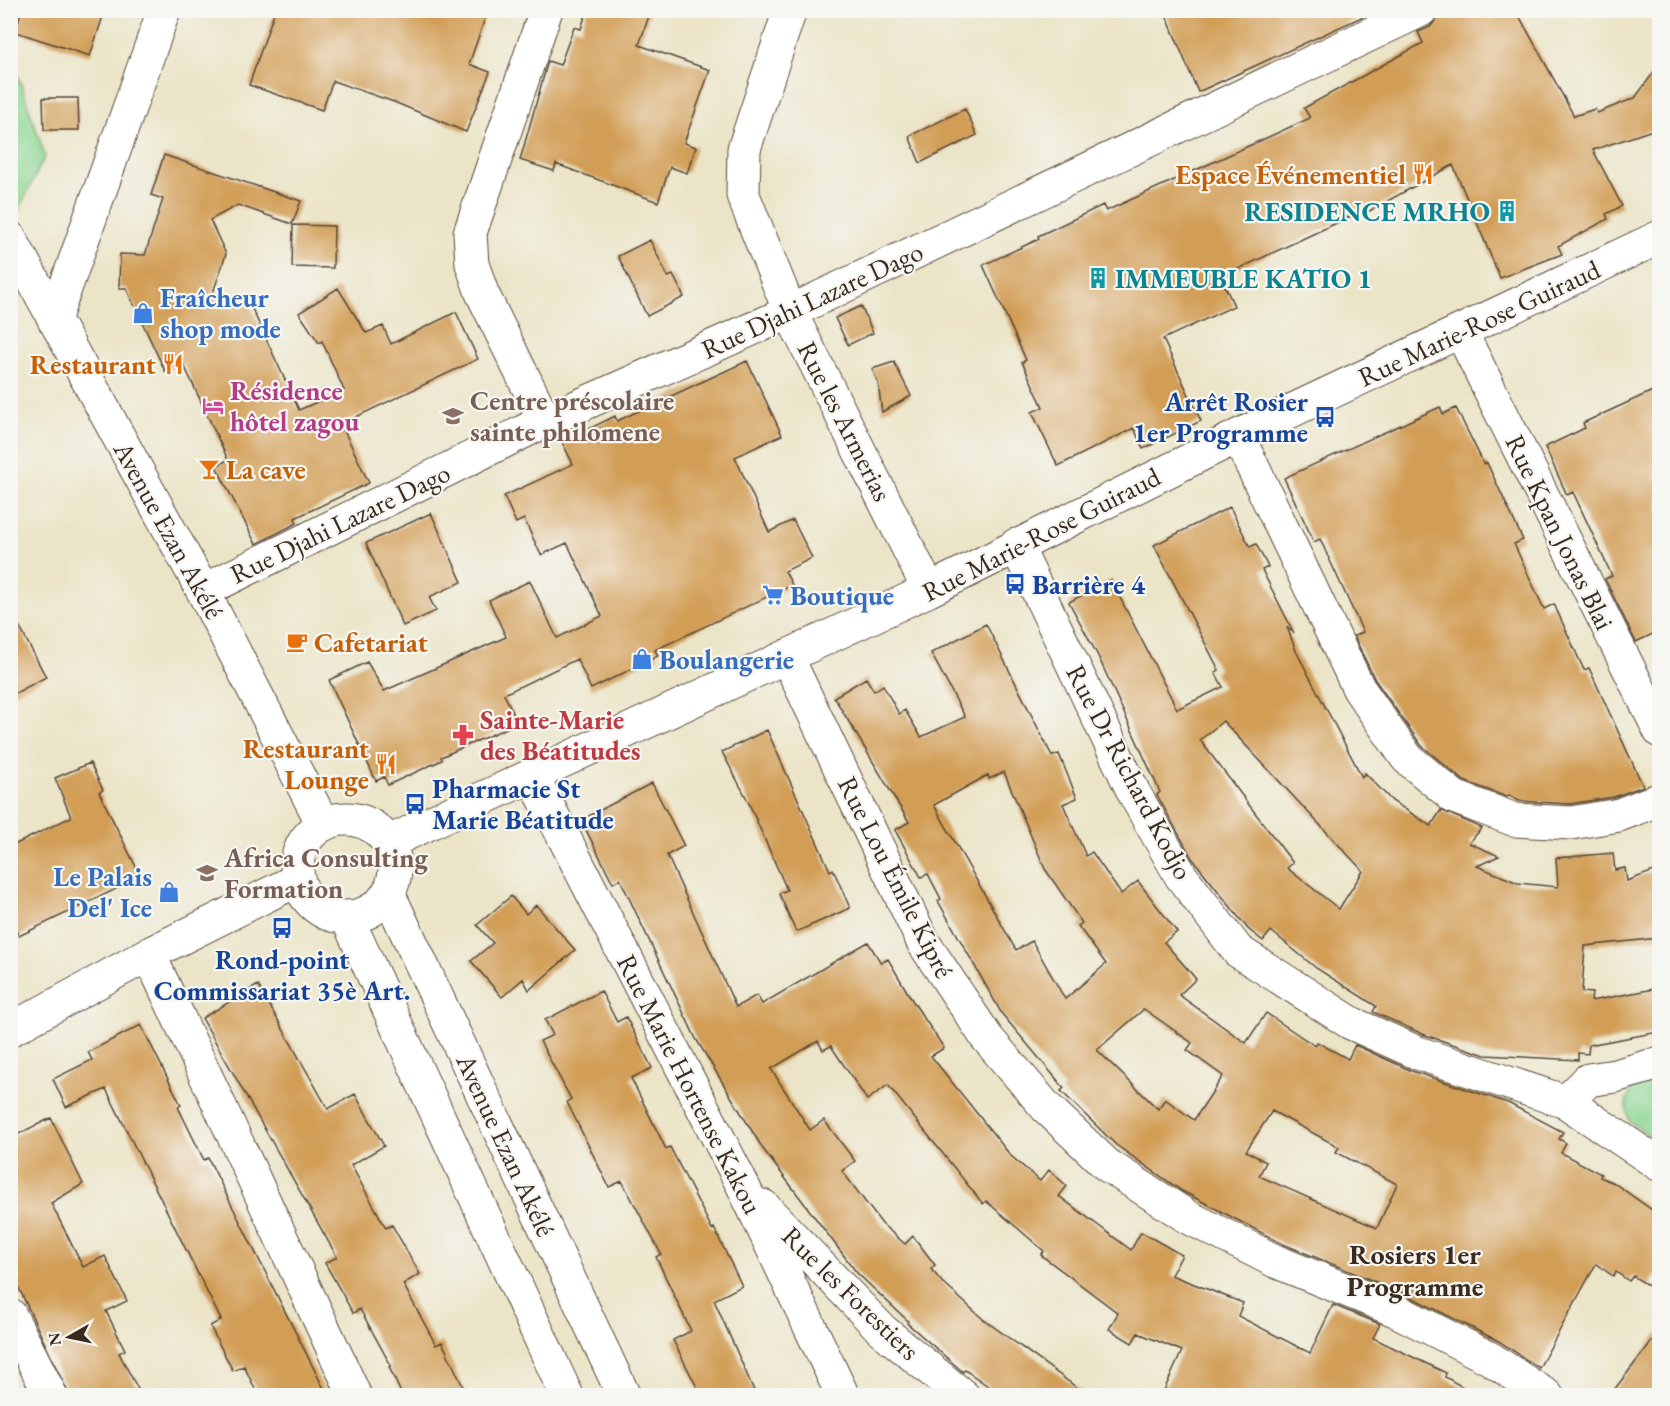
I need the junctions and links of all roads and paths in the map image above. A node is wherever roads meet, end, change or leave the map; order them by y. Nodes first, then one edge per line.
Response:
1 (164, 10) edge
2 (546, 10) edge
3 (790, 10) edge
4 (1421, 10) edge
5 (1659, 237) edge
6 (10, 238) edge
7 (790, 312) junction
8 (54, 320) junction
9 (1461, 332) junction
10 (545, 421) junction
11 (1238, 436) junction
12 (1017, 545) junction
13 (929, 590) junction
14 (203, 591) junction
15 (788, 657) junction
16 (1659, 731) edge
17 (532, 775) junction
18 (1659, 799) edge
19 (323, 824) junction
20 (388, 842) junction
21 (297, 880) junction
22 (389, 895) junction
23 (348, 920) junction
24 (149, 954) junction
25 (10, 1030) edge
26 (1659, 1063) edge
27 (1566, 1102) junction
28 (1659, 1165) edge
29 (743, 1186) junction
30 (10, 1315) edge
31 (51, 1395) edge
32 (355, 1395) edge
33 (567, 1395) edge
34 (624, 1395) edge
35 (843, 1395) edge
36 (963, 1395) edge
37 (1546, 1395) edge

1 - 8 street
2 - 10 street
3 - 7 street, Rue les Armerias
4 - 7 street, Rue Djahi Lazare Dago
5 - 9 street, Rue Marie-Rose Guiraud
6 - 8 street, Avenue Ezan Akélé
7 - 10 street, Rue Djahi Lazare Dago
7 - 13 street, Rue les Armerias
8 - 14 street, Avenue Ezan Akélé
9 - 11 street, Rue Marie-Rose Guiraud
9 - 16 street, Rue Kpan Jonas Blai
10 - 14 street, Rue Djahi Lazare Dago
11 - 12 street, Rue Marie-Rose Guiraud
11 - 18 street
12 - 13 street, Rue Marie-Rose Guiraud
12 - 27 street, Rue Dr Richard Kodjo
13 - 15 street, Rue Marie-Rose Guiraud
14 - 19 street, Avenue Ezan Akélé
15 - 17 street, Rue Marie-Rose Guiraud
15 - 37 street, Rue Lou Émile Kipré
17 - 20 street, Rue Marie-Rose Guiraud
17 - 29 street, Rue Marie Hortense Kakou
19 - 20 street
19 - 21 street
20 - 22 street
21 - 23 street
21 - 24 street
22 - 23 street
22 - 34 street, Avenue Ezan Akélé
23 - 33 street, Avenue Ezan Akélé
24 - 25 street
24 - 32 street
26 - 27 street
27 - 28 street, Rue Dr Richard Kodjo
29 - 35 street, Rue Marie Hortense Kakou
29 - 36 street, Rue les Forestiers
30 - 31 street

